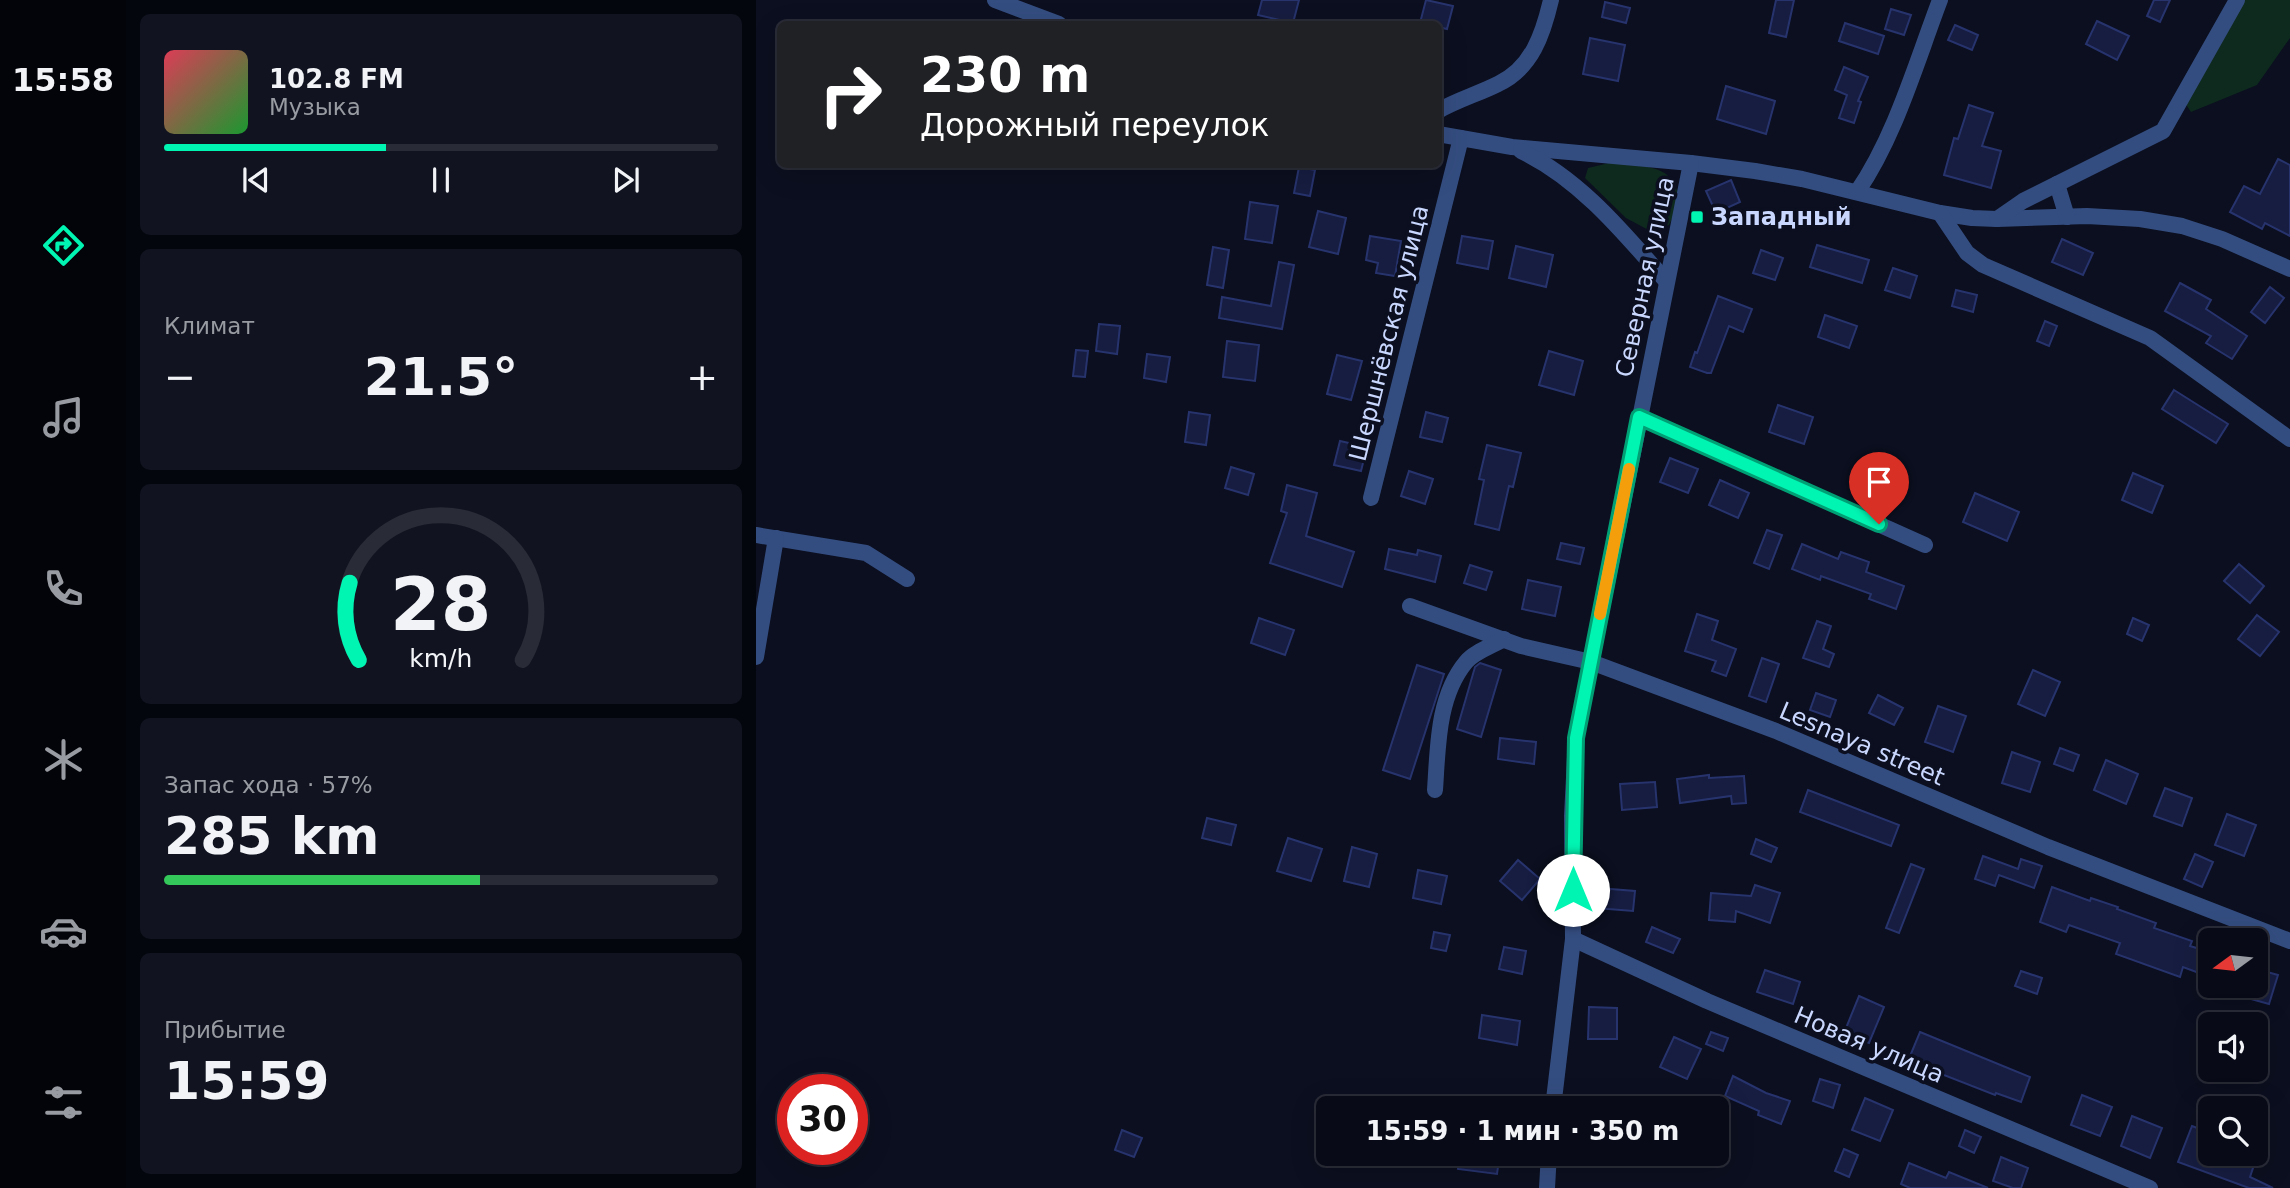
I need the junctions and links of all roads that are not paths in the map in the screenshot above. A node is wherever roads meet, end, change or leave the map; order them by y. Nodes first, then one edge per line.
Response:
1 (995, 0) edge
2 (1551, 0) edge
3 (1940, 0) edge
4 (2237, 0) edge
5 (1051, 21) edge
6 (1442, 109) edge
7 (1442, 135) edge
8 (1461, 138) junction
9 (1512, 147) junction
10 (1691, 163) junction
11 (2057, 184) junction
12 (1857, 192) junction
13 (1940, 214) junction
14 (2067, 217) junction
15 (1997, 219) junction
16 (2290, 269) edge
17 (1666, 281) junction
18 (1639, 417) junction
19 (2290, 439) edge
20 (1371, 498) dead end
21 (756, 535) edge
22 (776, 538) junction
23 (1925, 545) dead end
24 (907, 579) dead end
25 (1410, 606) dead end
26 (1504, 639) junction
27 (756, 657) edge
28 (1591, 662) junction
29 (1435, 790) dead end
30 (1573, 939) junction
31 (2290, 941) edge
32 (1554, 1096) edge
33 (1548, 1166) edge
34 (1546, 1188) edge
35 (2150, 1188) edge

1 - 5 street
2 - 6 street
3 - 12 street
4 - 11 street
7 - 8 street
8 - 9 street
8 - 20 street, Шершнёвская улица
9 - 10 street
9 - 17 street
10 - 12 street
10 - 17 street, Северная улица
11 - 14 street
11 - 15 street
12 - 13 street
13 - 15 street
13 - 19 street
14 - 15 street
14 - 16 street
17 - 18 street, Северная улица
18 - 23 street
18 - 28 street, Северная улица
21 - 22 street
22 - 24 street
22 - 27 street
25 - 26 street, Lesnaya street
26 - 28 street, Lesnaya street
26 - 29 street
28 - 30 street, Северная улица
28 - 31 street, Lesnaya street
30 - 32 street, Северная улица
30 - 35 street, Новая улица
33 - 34 street

